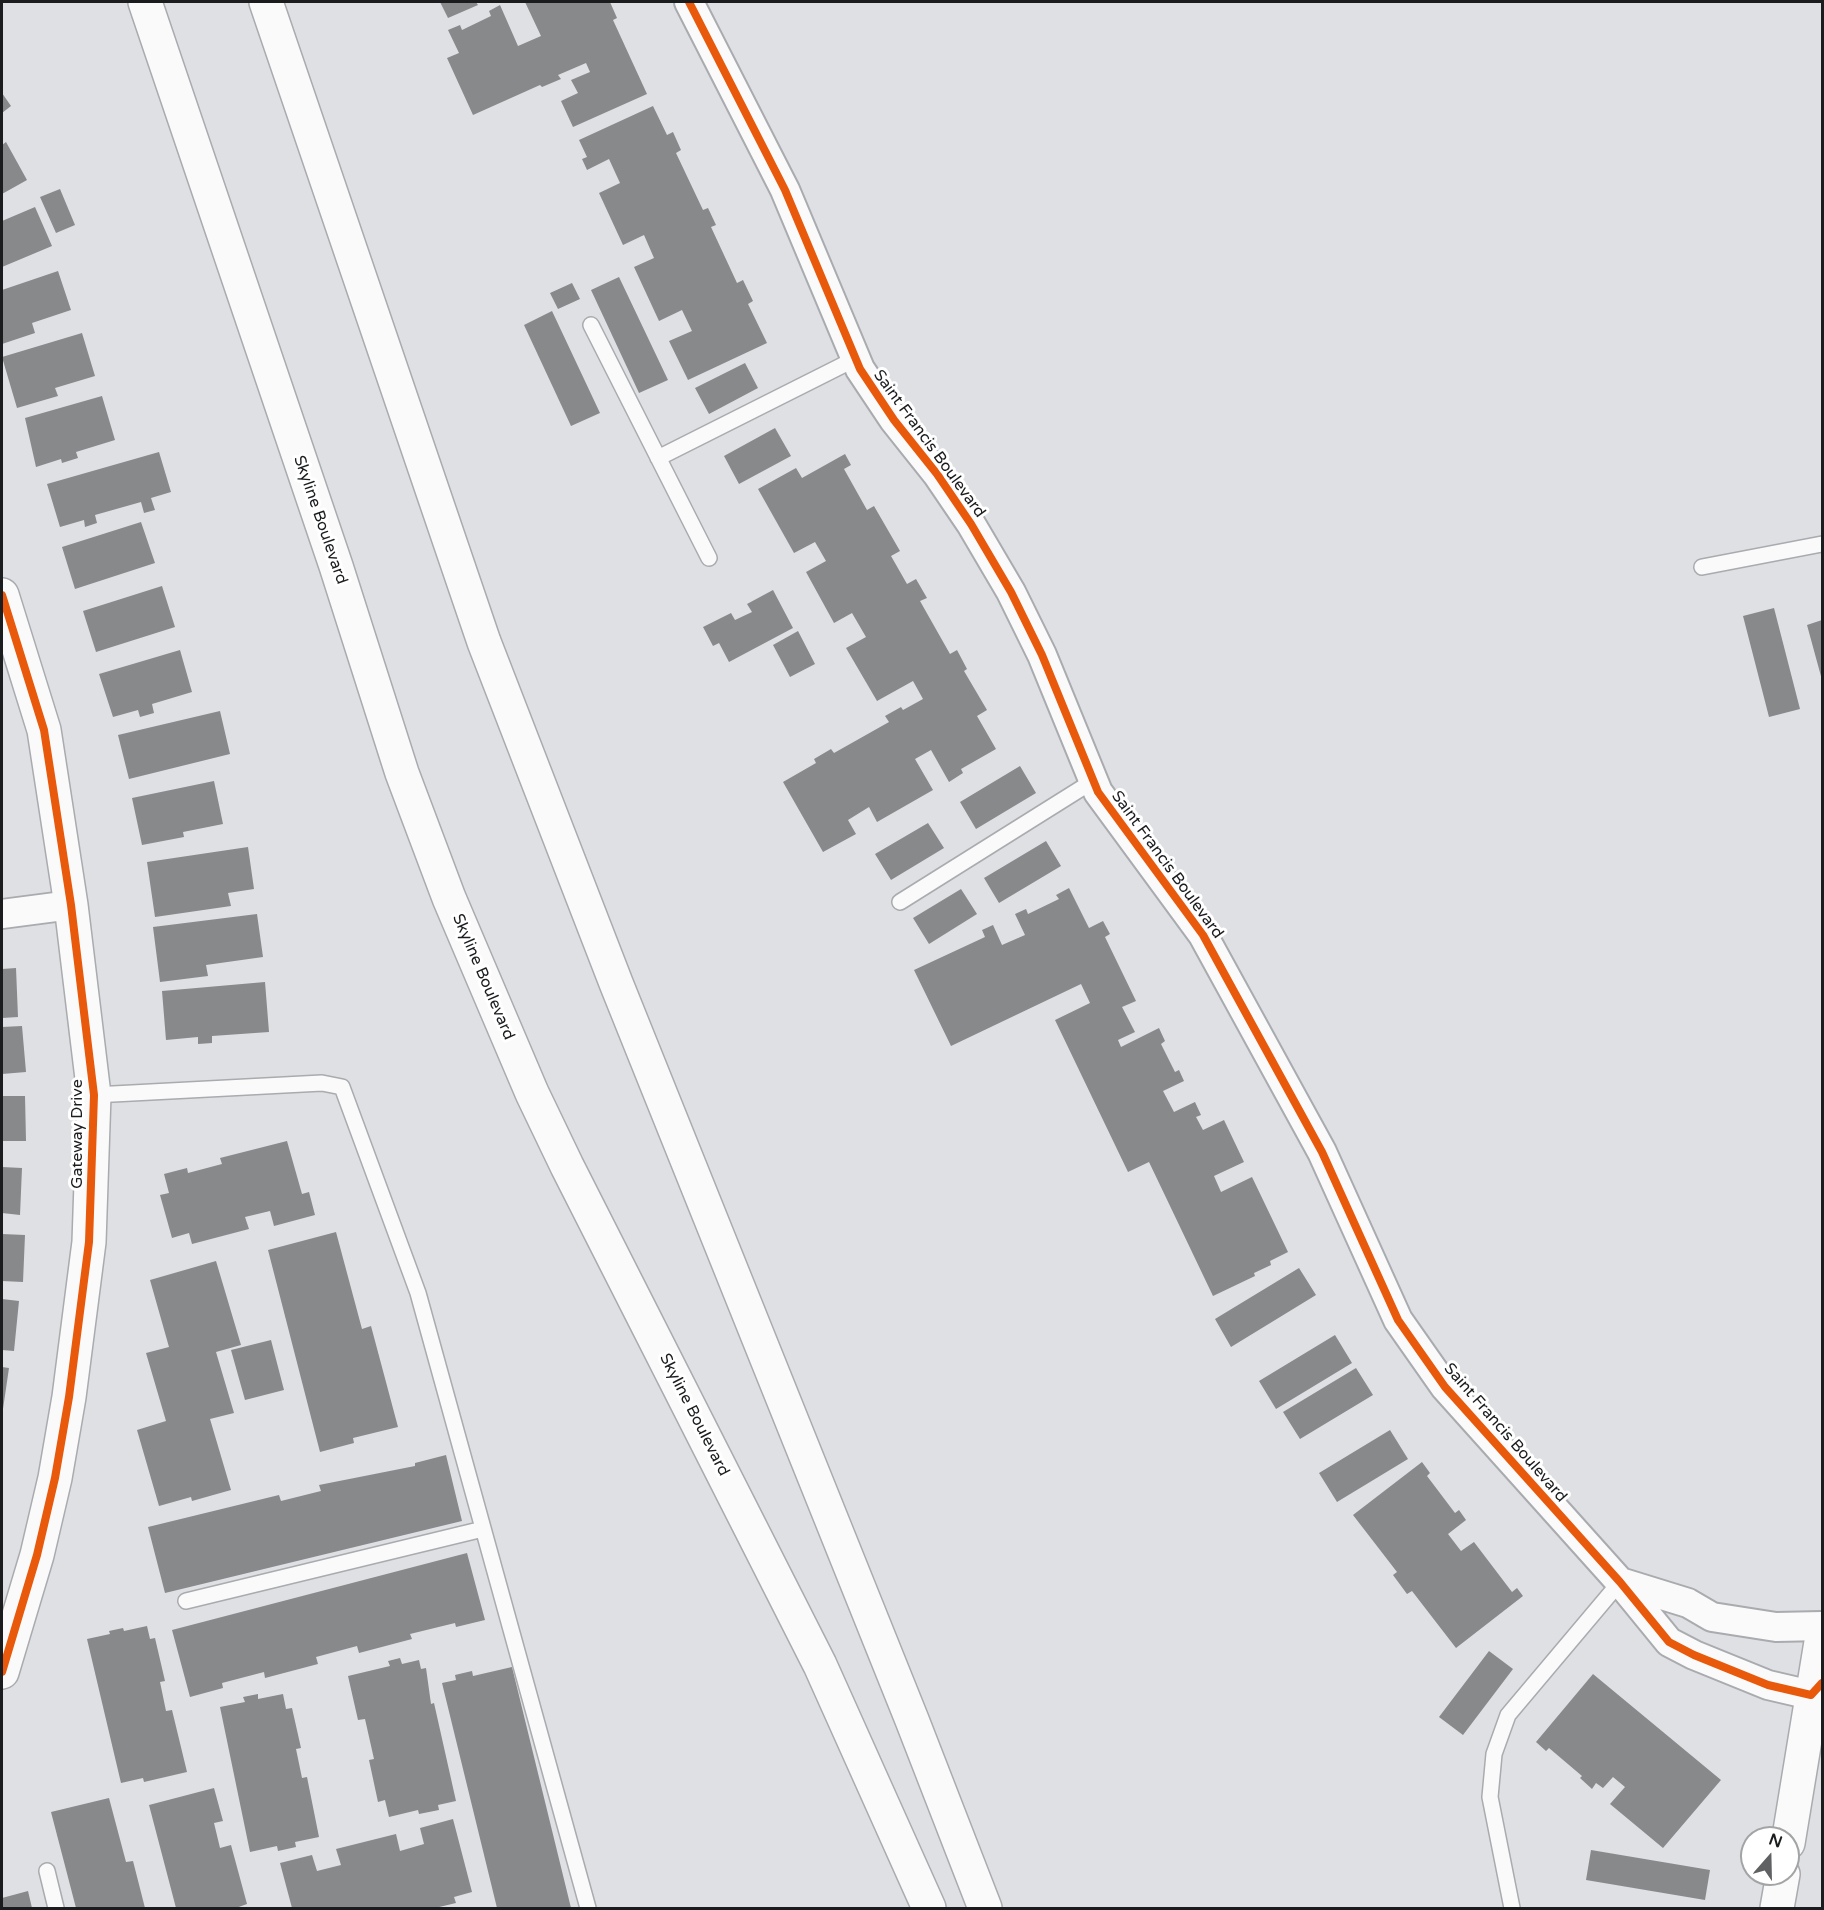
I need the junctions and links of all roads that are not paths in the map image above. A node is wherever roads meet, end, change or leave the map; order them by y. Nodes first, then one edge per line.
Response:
1 (145, 2) edge
2 (266, 2) edge
3 (689, 2) edge
4 (591, 325) dead end
5 (855, 359) junction
6 (658, 458) junction
7 (1822, 544) edge
8 (709, 558) dead end
9 (1702, 567) dead end
10 (2, 596) edge
11 (1093, 782) junction
12 (900, 902) dead end
13 (71, 905) junction
14 (2, 914) edge
15 (94, 1095) junction
16 (483, 1529) junction
17 (1620, 1582) junction
18 (186, 1601) dead end
19 (1822, 1626) edge
20 (1822, 1636) edge
21 (2, 1672) edge
22 (1817, 1689) edge
23 (1791, 1826) edge
24 (47, 1871) dead end
25 (1781, 1886) edge
26 (56, 1908) edge
27 (588, 1908) edge
28 (929, 1908) edge
29 (985, 1908) edge
30 (1512, 1908) edge
31 (1777, 1908) edge

1 - 28 main road, Skyline Boulevard
2 - 29 main road
3 - 5 street, Saint Francis Boulevard
4 - 6 lane
5 - 6 lane
5 - 11 street, Saint Francis Boulevard
6 - 8 lane
7 - 9 lane
10 - 13 main road, Gateway Drive
11 - 12 lane
11 - 17 street, Saint Francis Boulevard
13 - 14 street
13 - 15 main road, Gateway Drive
15 - 16 lane
15 - 21 main road, Gateway Drive
16 - 18 lane
16 - 27 lane
17 - 19 street
17 - 22 street, Saint Francis Boulevard
17 - 30 lane
20 - 22 main road
22 - 23 main road
24 - 26 lane
25 - 31 main road

